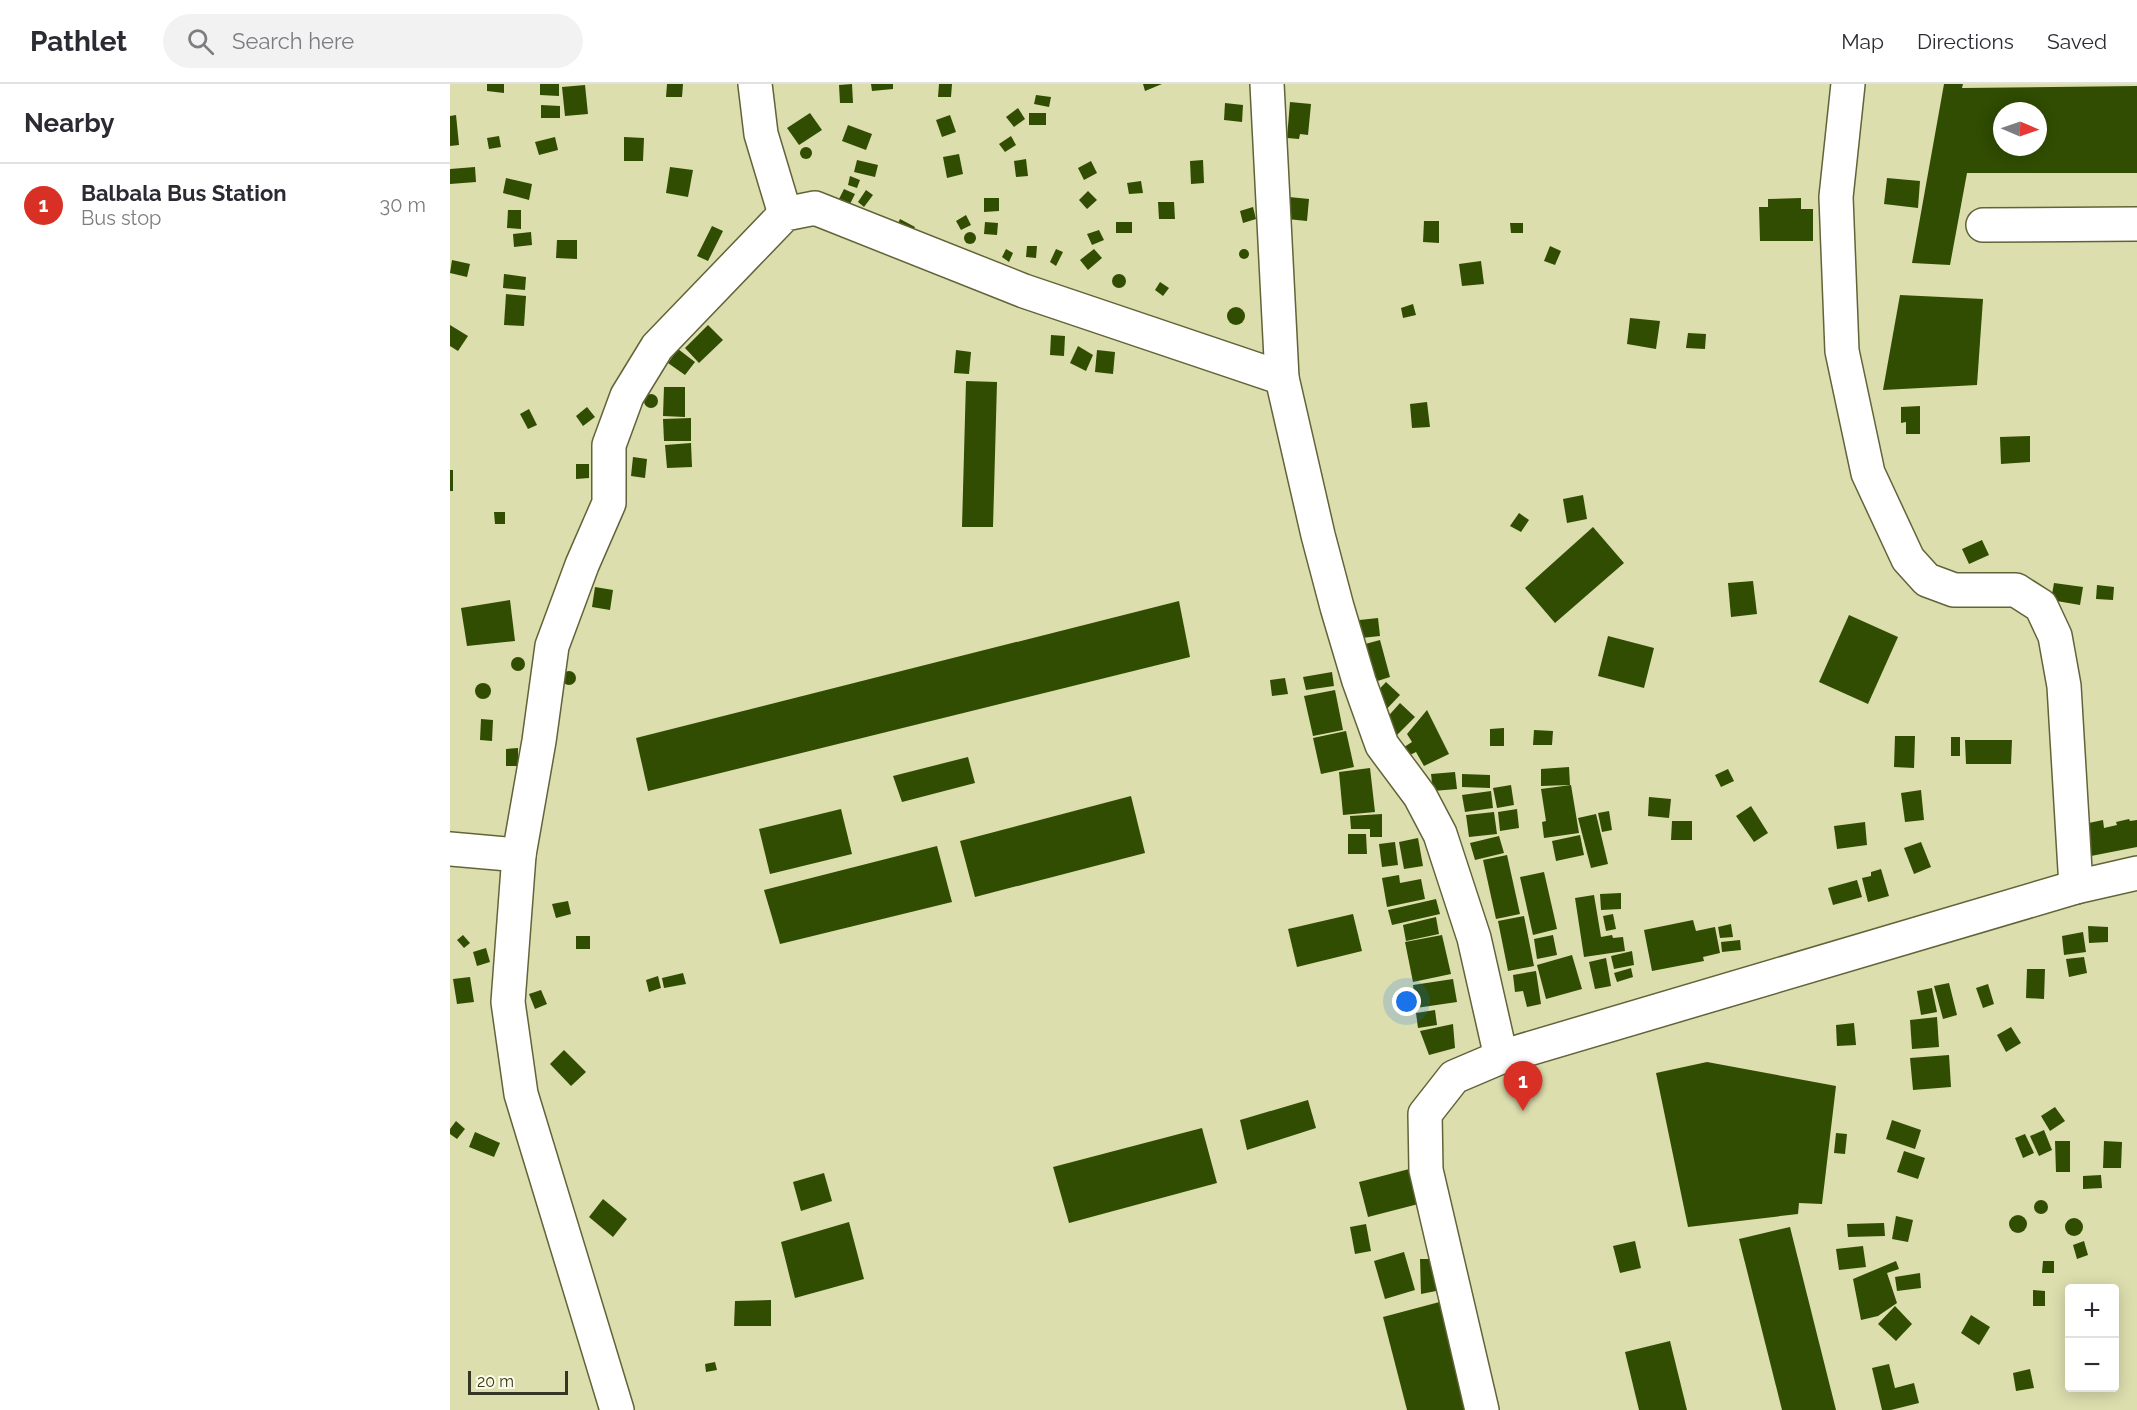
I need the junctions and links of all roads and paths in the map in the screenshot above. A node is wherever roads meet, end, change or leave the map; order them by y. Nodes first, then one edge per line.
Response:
1 (755, 84) edge
2 (1267, 84) edge
3 (1848, 84) edge
4 (785, 214) junction
5 (2137, 224) edge
6 (1983, 225) dead end
7 (1282, 378) junction
8 (450, 849) edge
9 (519, 855) junction
10 (2137, 873) edge
11 (2076, 887) junction
12 (1501, 1057) junction
13 (617, 1410) edge
14 (1482, 1410) edge

1 - 4 street
2 - 7 street
3 - 11 street
4 - 7 street
4 - 9 street
5 - 6 street
7 - 12 street
8 - 9 street
9 - 13 street
10 - 11 street
11 - 12 street
12 - 14 street

